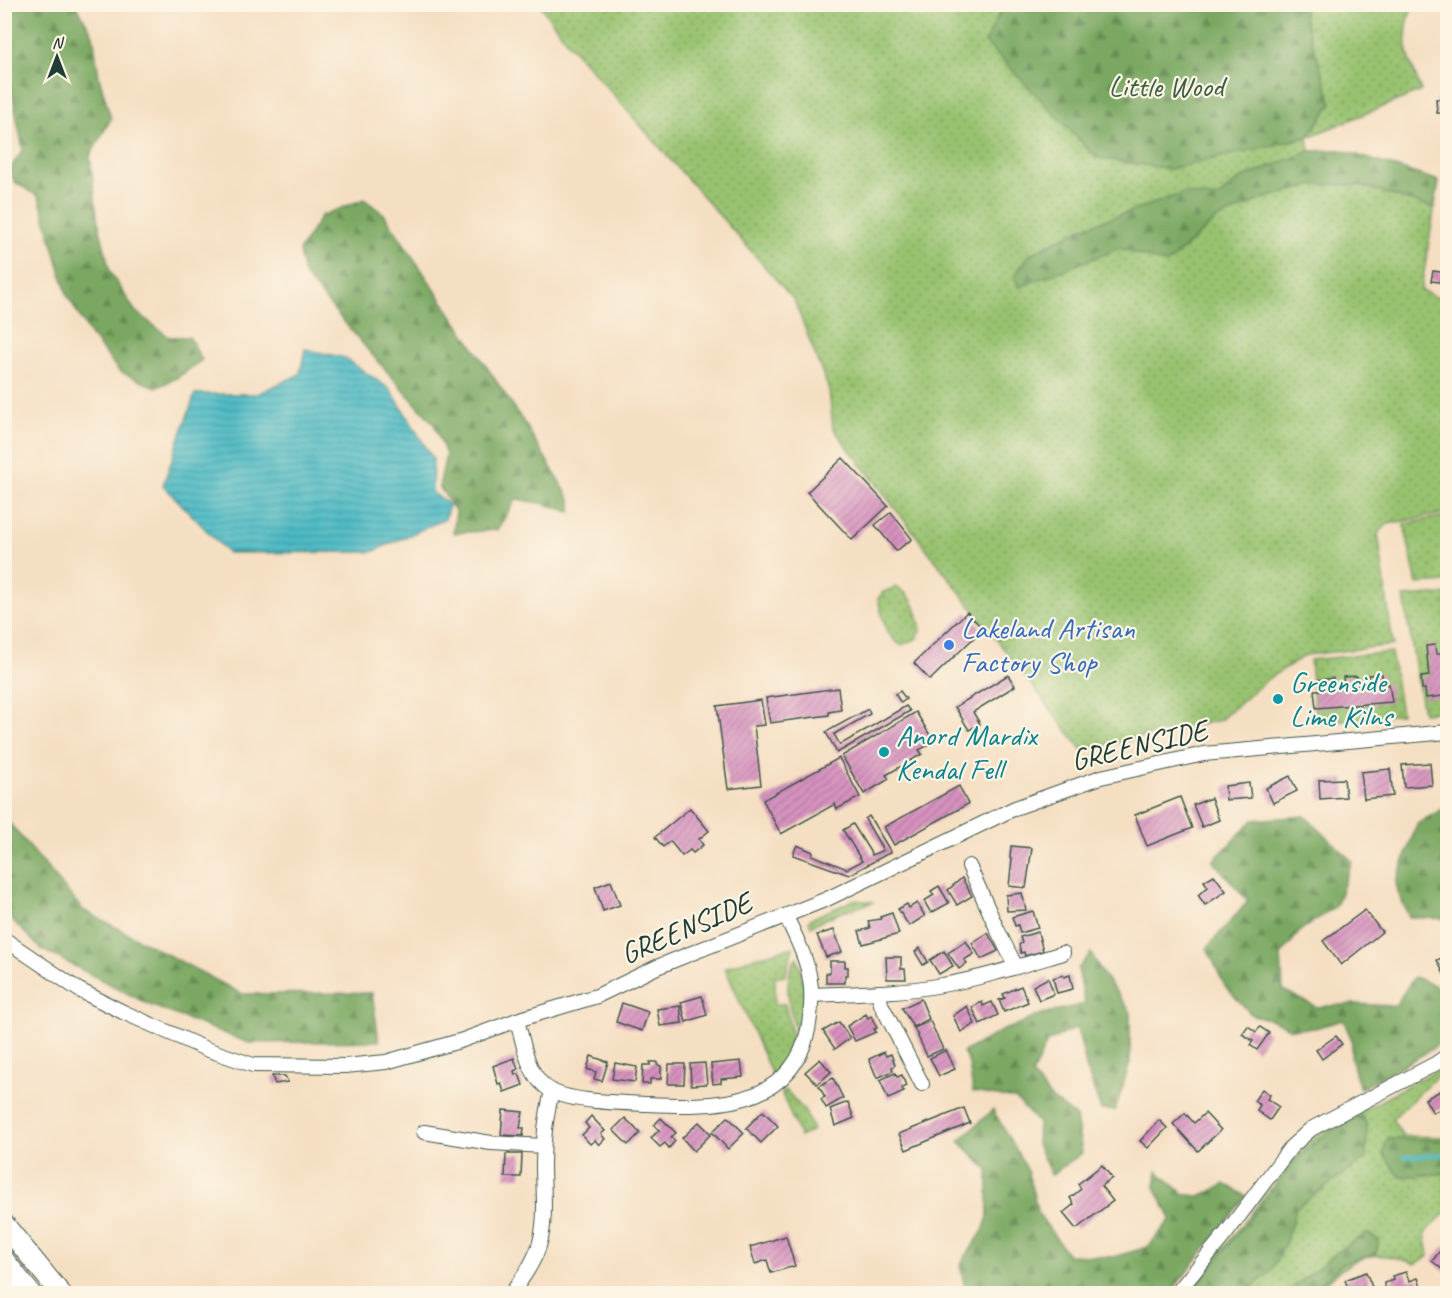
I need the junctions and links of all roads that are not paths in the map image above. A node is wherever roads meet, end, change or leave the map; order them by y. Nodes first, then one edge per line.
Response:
1 (1448, 732) edge
2 (969, 866) dead end
3 (786, 916) junction
4 (4, 939) edge
5 (1063, 954) dead end
6 (1017, 967) junction
7 (879, 992) junction
8 (812, 995) junction
9 (517, 1020) junction
10 (1448, 1055) edge
11 (922, 1084) dead end
12 (552, 1091) junction
13 (424, 1132) dead end
14 (543, 1146) junction
15 (4, 1224) edge
16 (4, 1260) edge
17 (31, 1293) edge
18 (61, 1293) edge
19 (511, 1293) edge
20 (1176, 1293) edge

1 - 3 street, GREENSIDE
2 - 6 street
3 - 8 street
3 - 9 street, GREENSIDE
4 - 9 street, GREENSIDE
5 - 6 street
6 - 7 street
7 - 8 street
7 - 11 street
8 - 12 street
9 - 12 street
10 - 20 street
12 - 14 street
13 - 14 street
14 - 19 street
15 - 18 highway
16 - 17 highway

